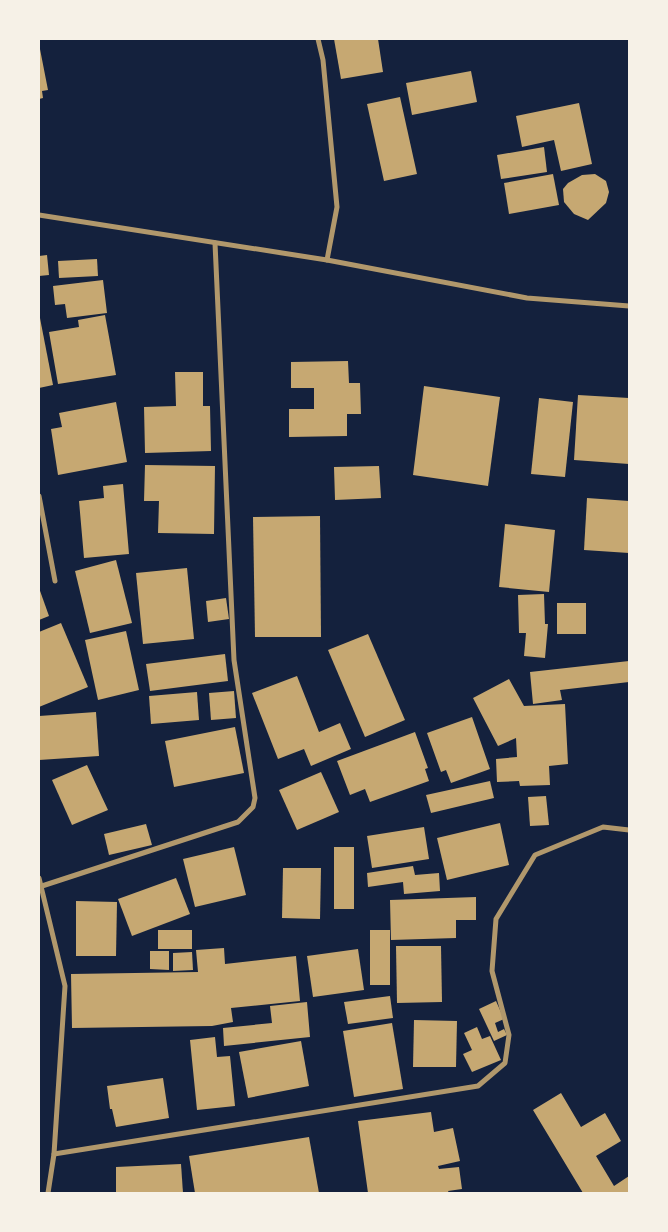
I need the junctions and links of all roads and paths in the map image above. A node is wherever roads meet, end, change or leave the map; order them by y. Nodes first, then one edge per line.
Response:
1 (318, 39) edge
2 (39, 215) edge
3 (215, 243) junction
4 (327, 260) junction
5 (629, 306) edge
6 (39, 496) edge
7 (55, 581) dead end
8 (629, 830) edge
9 (39, 878) edge
10 (40, 885) edge
11 (54, 1154) junction
12 (48, 1193) edge

1 - 4 street
2 - 3 street
3 - 4 street
3 - 10 street
4 - 5 street
6 - 7 street
8 - 11 street
9 - 10 street
10 - 11 street
11 - 12 street

